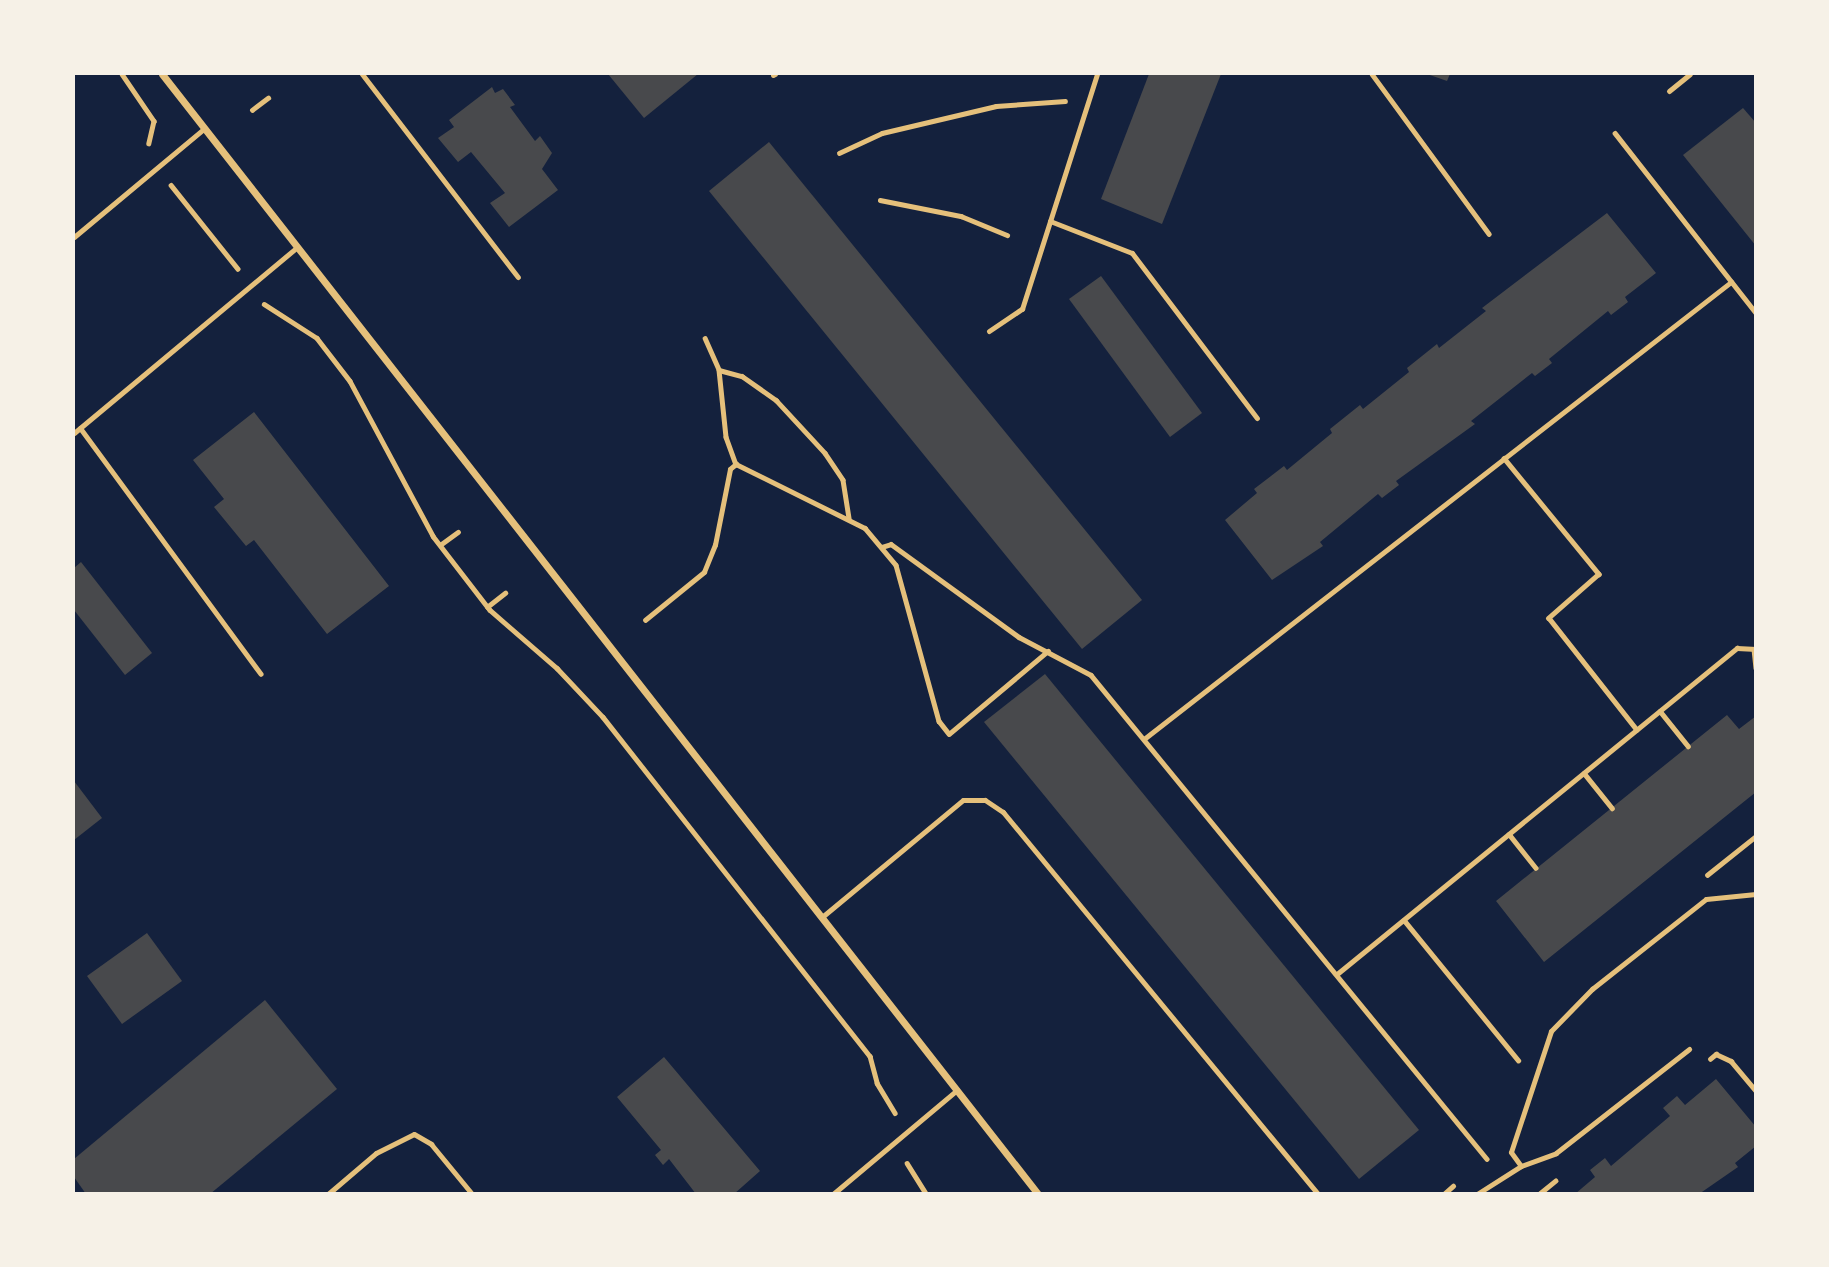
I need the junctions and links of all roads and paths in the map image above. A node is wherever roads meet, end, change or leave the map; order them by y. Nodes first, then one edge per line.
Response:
1 (122, 74) edge
2 (162, 74) edge
3 (362, 74) edge
4 (1097, 74) edge
5 (1372, 74) edge
6 (1690, 74) edge
7 (1669, 91) dead end
8 (268, 98) dead end
9 (1088, 100) junction
10 (252, 110) dead end
11 (205, 128) junction
12 (1615, 133) dead end
13 (839, 153) dead end
14 (158, 169) junction
15 (880, 200) dead end
16 (1050, 221) junction
17 (1489, 234) dead end
18 (1007, 235) dead end
19 (74, 237) edge
20 (297, 247) junction
21 (518, 277) dead end
22 (1731, 282) junction
23 (251, 285) junction
24 (1755, 313) edge
25 (989, 331) dead end
26 (705, 338) dead end
27 (719, 370) junction
28 (1258, 418) dead end
29 (80, 428) junction
30 (74, 433) edge
31 (1504, 458) junction
32 (736, 464) junction
33 (849, 519) junction
34 (458, 532) dead end
35 (440, 545) junction
36 (882, 547) junction
37 (505, 593) dead end
38 (487, 607) junction
39 (645, 620) dead end
40 (1755, 649) edge
41 (1048, 651) junction
42 (1755, 668) edge
43 (261, 674) dead end
44 (1660, 711) junction
45 (1637, 730) junction
46 (1144, 738) junction
47 (1688, 746) dead end
48 (1584, 773) junction
49 (1612, 808) dead end
50 (1509, 834) junction
51 (1536, 868) dead end
52 (1755, 894) edge
53 (822, 917) junction
54 (1404, 920) junction
55 (1337, 974) junction
56 (1689, 1049) dead end
57 (1521, 1062) dead end
58 (957, 1090) junction
59 (891, 1148) junction
60 (1521, 1166) junction
61 (1503, 1177) junction
62 (328, 1194) edge
63 (472, 1194) edge
64 (833, 1194) edge
65 (926, 1194) edge
66 (1038, 1194) edge
67 (1318, 1194) edge
68 (1478, 1194) edge

1 - 14 path
2 - 11 street
3 - 21 lane
4 - 9 lane
5 - 17 path
6 - 7 lane
8 - 10 path
9 - 13 path
9 - 16 lane
11 - 14 lane
11 - 20 street
12 - 22 path
14 - 19 lane
14 - 23 path
15 - 18 path
16 - 25 lane
16 - 28 lane
20 - 23 lane
20 - 53 street
22 - 24 path
22 - 31 path
23 - 29 lane
23 - 35 path
26 - 27 path
27 - 32 path
27 - 33 path
29 - 30 lane
29 - 43 lane
31 - 45 path
31 - 46 path
32 - 33 path
32 - 39 path
33 - 36 path
34 - 35 path
35 - 38 path
36 - 41 path
36 - 41 path
37 - 38 path
38 - 59 path
40 - 42 path
40 - 44 path
41 - 46 path
44 - 45 path
44 - 47 path
45 - 48 path
46 - 55 path
48 - 49 path
48 - 50 path
50 - 51 path
50 - 54 path
52 - 60 lane
53 - 58 street
53 - 67 lane
54 - 55 path
54 - 57 path
55 - 61 path
56 - 60 lane
58 - 59 lane
58 - 66 street
59 - 64 lane
59 - 65 path
60 - 61 lane
61 - 68 lane
62 - 63 lane

